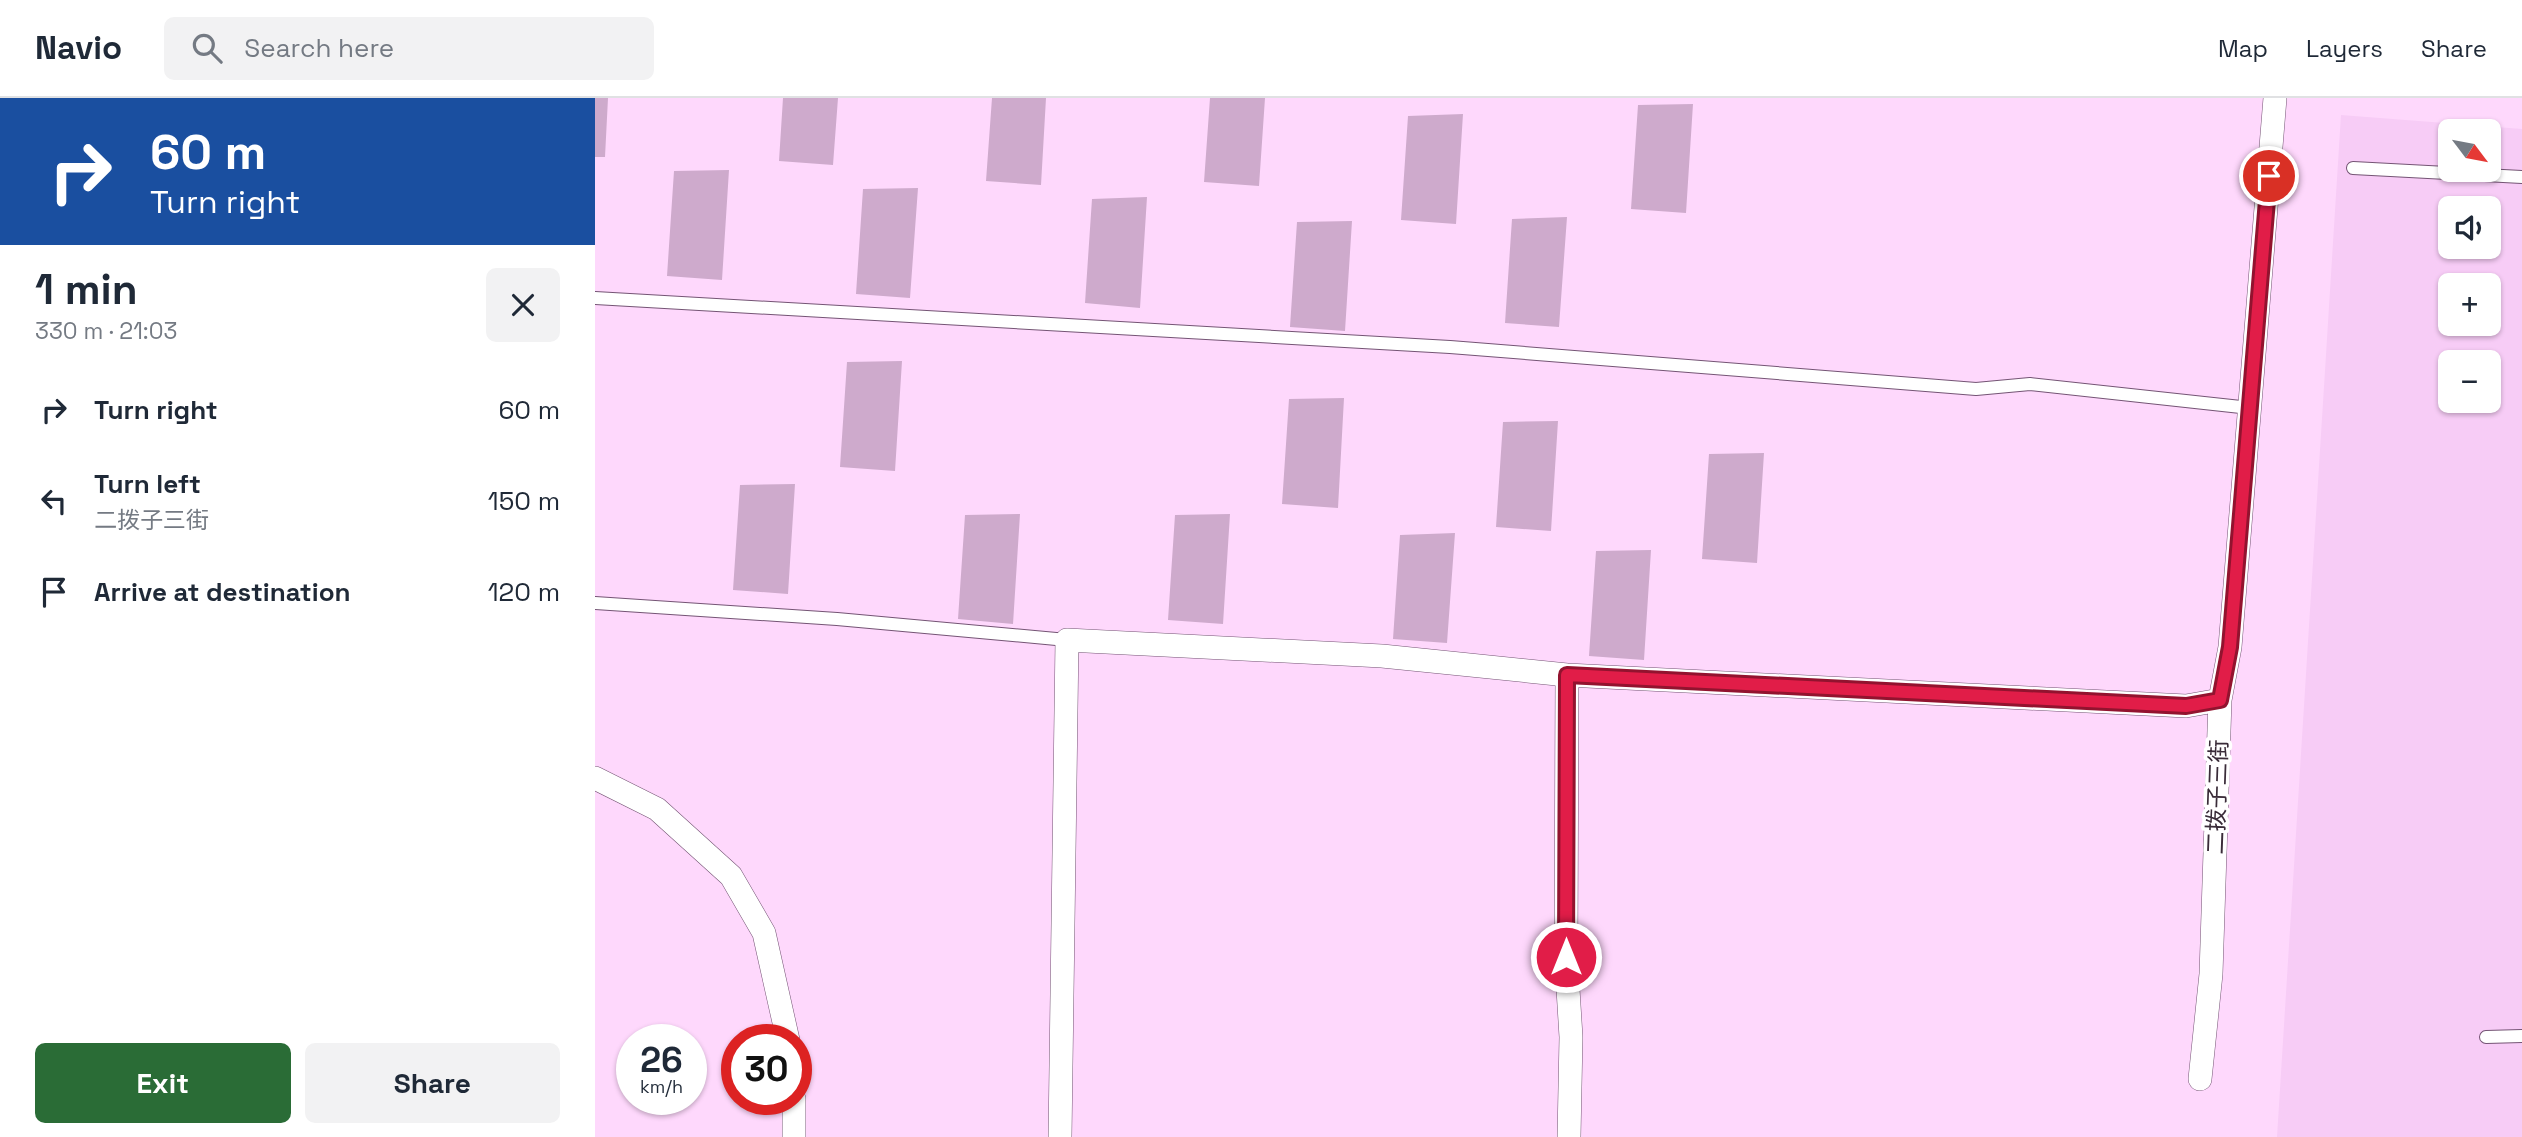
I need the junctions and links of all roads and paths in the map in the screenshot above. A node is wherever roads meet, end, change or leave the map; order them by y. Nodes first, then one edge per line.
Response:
1 (2275, 98) edge
2 (2353, 168) dead end
3 (2522, 177) edge
4 (595, 298) edge
5 (2250, 408) junction
6 (595, 603) edge
7 (1067, 640) junction
8 (1567, 675) junction
9 (2220, 700) junction
10 (595, 778) edge
11 (784, 1024) edge
12 (2522, 1036) edge
13 (2486, 1037) dead end
14 (2200, 1079) dead end
15 (794, 1115) edge
16 (794, 1137) edge
17 (1060, 1137) edge
18 (1569, 1137) edge

1 - 5 street, 二拨子三街
2 - 3 lane
4 - 5 lane
5 - 9 street, 二拨子三街
6 - 7 lane
7 - 8 street
7 - 17 street
8 - 9 street
8 - 18 street
9 - 14 street, 二拨子三街
10 - 11 street
12 - 13 lane
15 - 16 street

